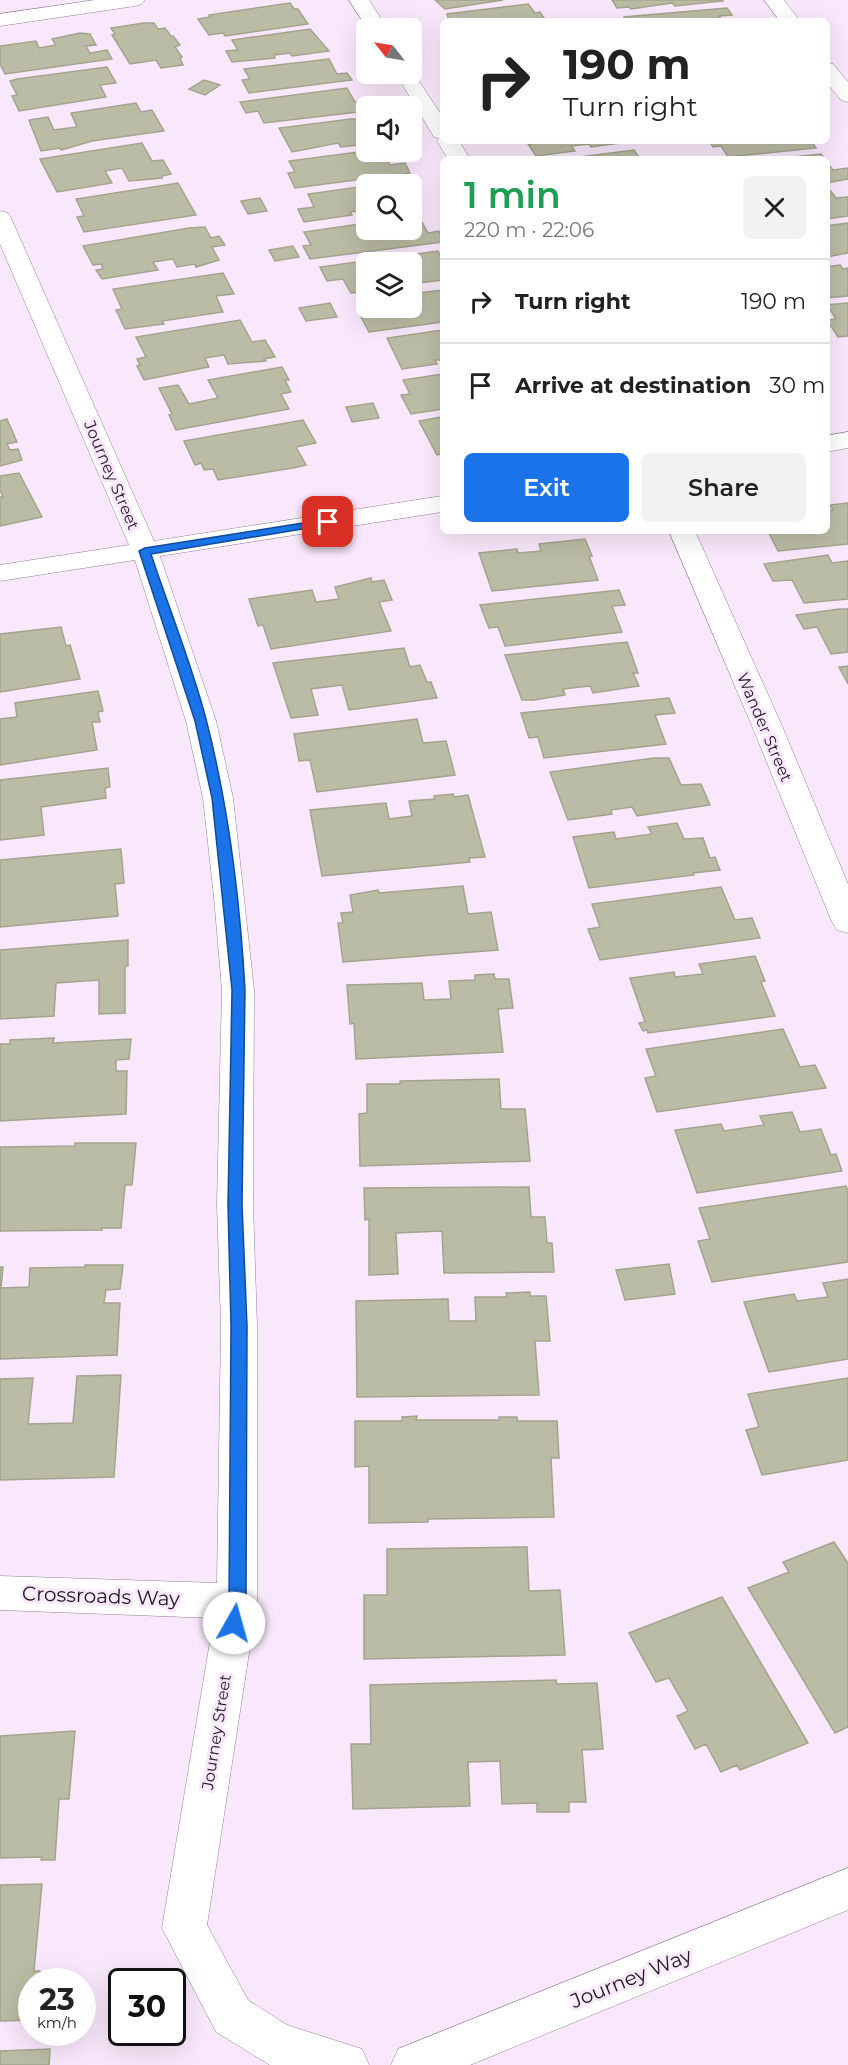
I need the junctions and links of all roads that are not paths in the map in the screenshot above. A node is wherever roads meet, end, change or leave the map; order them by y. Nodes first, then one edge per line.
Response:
1 (135, 0) edge
2 (359, 0) edge
3 (774, 0) edge
4 (371, 18) edge
5 (788, 18) edge
6 (0, 20) edge
7 (830, 73) edge
8 (412, 84) edge
9 (848, 96) edge
10 (440, 129) edge
11 (0, 218) edge
12 (848, 440) edge
13 (830, 443) edge
14 (440, 504) edge
15 (683, 534) edge
16 (145, 551) junction
17 (0, 573) edge
18 (848, 922) edge
19 (0, 1593) edge
20 (237, 1601) junction
21 (848, 1889) edge
22 (346, 2065) edge
23 (414, 2065) edge

1 - 6 street
2 - 4 street
3 - 5 street
7 - 9 street
8 - 10 street
11 - 16 street, Journey Street
12 - 13 street
14 - 16 street
15 - 18 street, Wander Street
16 - 17 street
16 - 20 street, Journey Street
19 - 20 street, Crossroads Way
20 - 22 street, Journey Street
21 - 23 street, Journey Way

